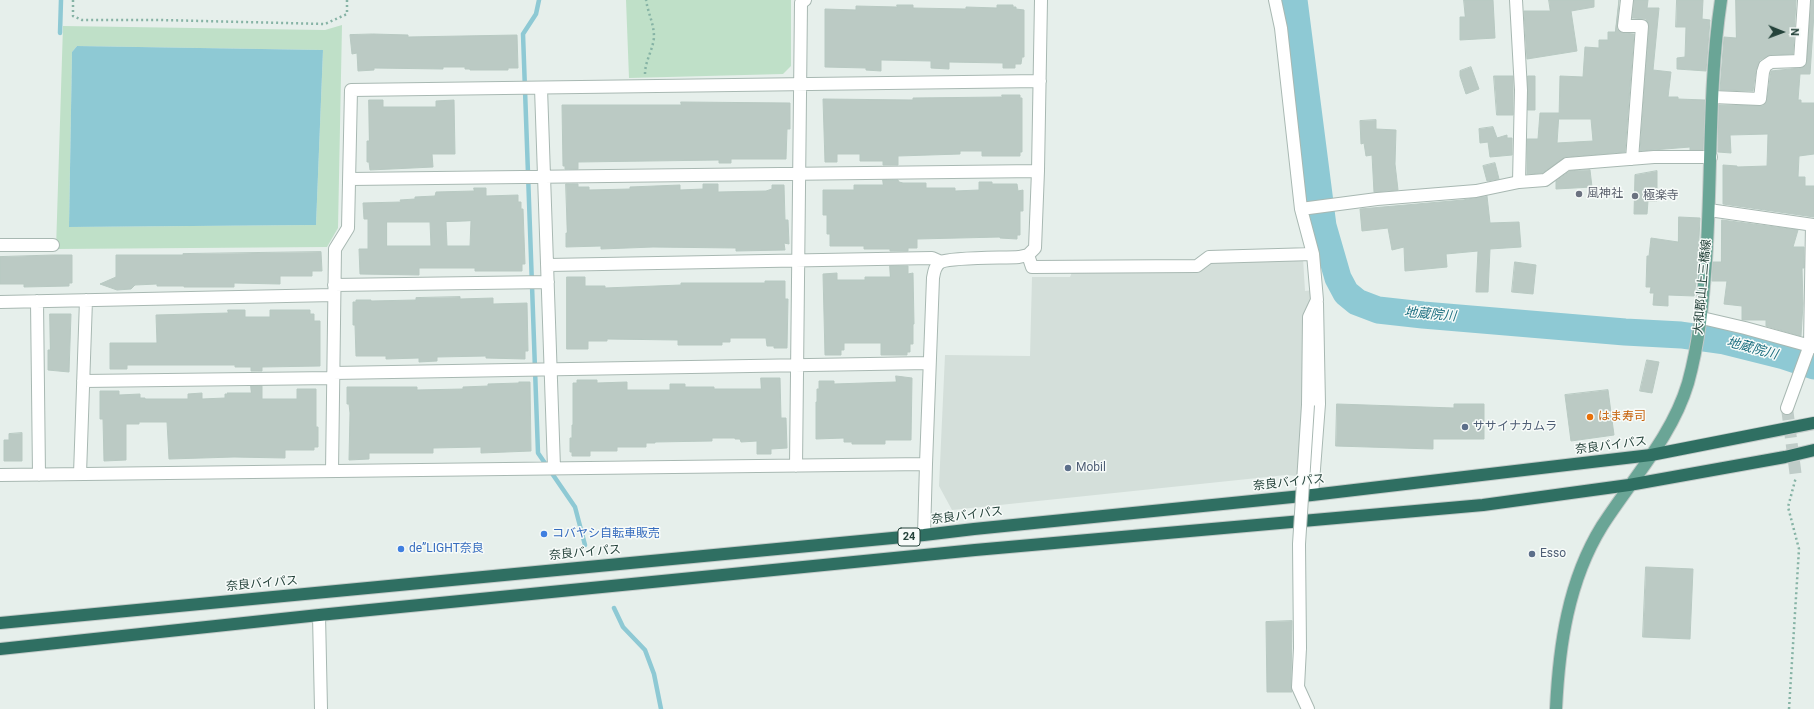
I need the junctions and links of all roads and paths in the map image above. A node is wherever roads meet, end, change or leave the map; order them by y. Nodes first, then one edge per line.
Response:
1 (73, 0) edge
2 (347, 0) edge
3 (646, 0) edge
4 (805, 0) edge
5 (1041, 0) edge
6 (1275, 0) edge
7 (1516, 0) edge
8 (1627, 0) edge
9 (1721, 0) edge
10 (1804, 0) edge
11 (1808, 21) edge
12 (1040, 81) junction
13 (799, 84) junction
14 (645, 86) junction
15 (541, 88) junction
16 (1713, 97) junction
17 (1711, 157) junction
18 (1632, 159) junction
19 (1038, 171) junction
20 (798, 174) junction
21 (544, 178) junction
22 (350, 179) junction
23 (1519, 182) junction
24 (1304, 208) junction
25 (1709, 210) junction
26 (1813, 225) edge
27 (0, 245) edge
28 (53, 245) dead end
29 (1312, 254) junction
30 (1028, 255) junction
31 (797, 261) junction
32 (941, 262) junction
33 (548, 265) junction
34 (548, 282) junction
35 (334, 290) junction
36 (86, 300) junction
37 (1317, 300) junction
38 (37, 301) junction
39 (0, 302) edge
40 (1701, 320) junction
41 (1811, 349) edge
42 (929, 363) junction
43 (797, 366) junction
44 (551, 370) junction
45 (333, 376) junction
46 (83, 381) junction
47 (1786, 408) tunnel mouth
48 (1814, 423) edge
49 (1814, 450) edge
50 (1651, 455) junction
51 (926, 464) junction
52 (796, 466) junction
53 (554, 468) junction
54 (332, 471) junction
55 (80, 474) junction
56 (0, 475) edge
57 (39, 475) junction
58 (1796, 477) tunnel mouth
59 (1629, 485) junction
60 (1312, 495) junction
61 (924, 536) junction
62 (319, 615) junction
63 (0, 623) edge
64 (0, 649) edge
65 (321, 709) edge
66 (1308, 709) edge
67 (1556, 709) edge
68 (1789, 709) edge

1 - 2 path
3 - 14 path
4 - 13 street
5 - 12 street
6 - 24 street
7 - 23 street
8 - 18 street
9 - 16 main road, 大和郡山上三橋線
10 - 11 street
11 - 16 street
12 - 13 street
12 - 19 street
13 - 14 street
13 - 20 street
14 - 15 street
15 - 21 street
15 - 22 street
16 - 17 main road, 大和郡山上三橋線
17 - 18 street
17 - 25 main road, 大和郡山上三橋線
18 - 23 street
19 - 20 street
19 - 30 street
20 - 21 street
20 - 31 street
21 - 22 street
21 - 33 street
22 - 35 street
23 - 24 street
24 - 29 street
25 - 26 street
25 - 40 main road, 大和郡山上三橋線
26 - 41 street
27 - 28 street
29 - 30 street
29 - 37 street
30 - 32 street
31 - 32 street
31 - 33 street
31 - 43 street
32 - 42 street
33 - 34 street
34 - 35 street
34 - 44 street
35 - 36 street
35 - 45 street
36 - 38 street
36 - 46 street
37 - 60 street
37 - 66 street, bridge
38 - 39 street
38 - 57 street
40 - 41 street
40 - 50 main road, 大和郡山上三橋線
41 - 47 street
42 - 43 street
42 - 51 street
43 - 44 street
43 - 52 street
44 - 45 street
44 - 53 street
45 - 46 street
45 - 54 street
46 - 55 street
48 - 50 highway, 奈良バイパス / 24
49 - 59 highway, 24
50 - 59 main road, 大和郡山上三橋線
50 - 60 highway, 奈良バイパス / 24
51 - 52 street
51 - 61 street
52 - 53 street
53 - 54 street
54 - 55 street
55 - 57 street
56 - 57 street
58 - 68 path
59 - 62 highway, 24
59 - 67 main road, 大和郡山上三橋線
60 - 61 highway, 奈良バイパス / 24
61 - 63 highway, 奈良バイパス / 24
62 - 64 highway, 24
62 - 65 street

